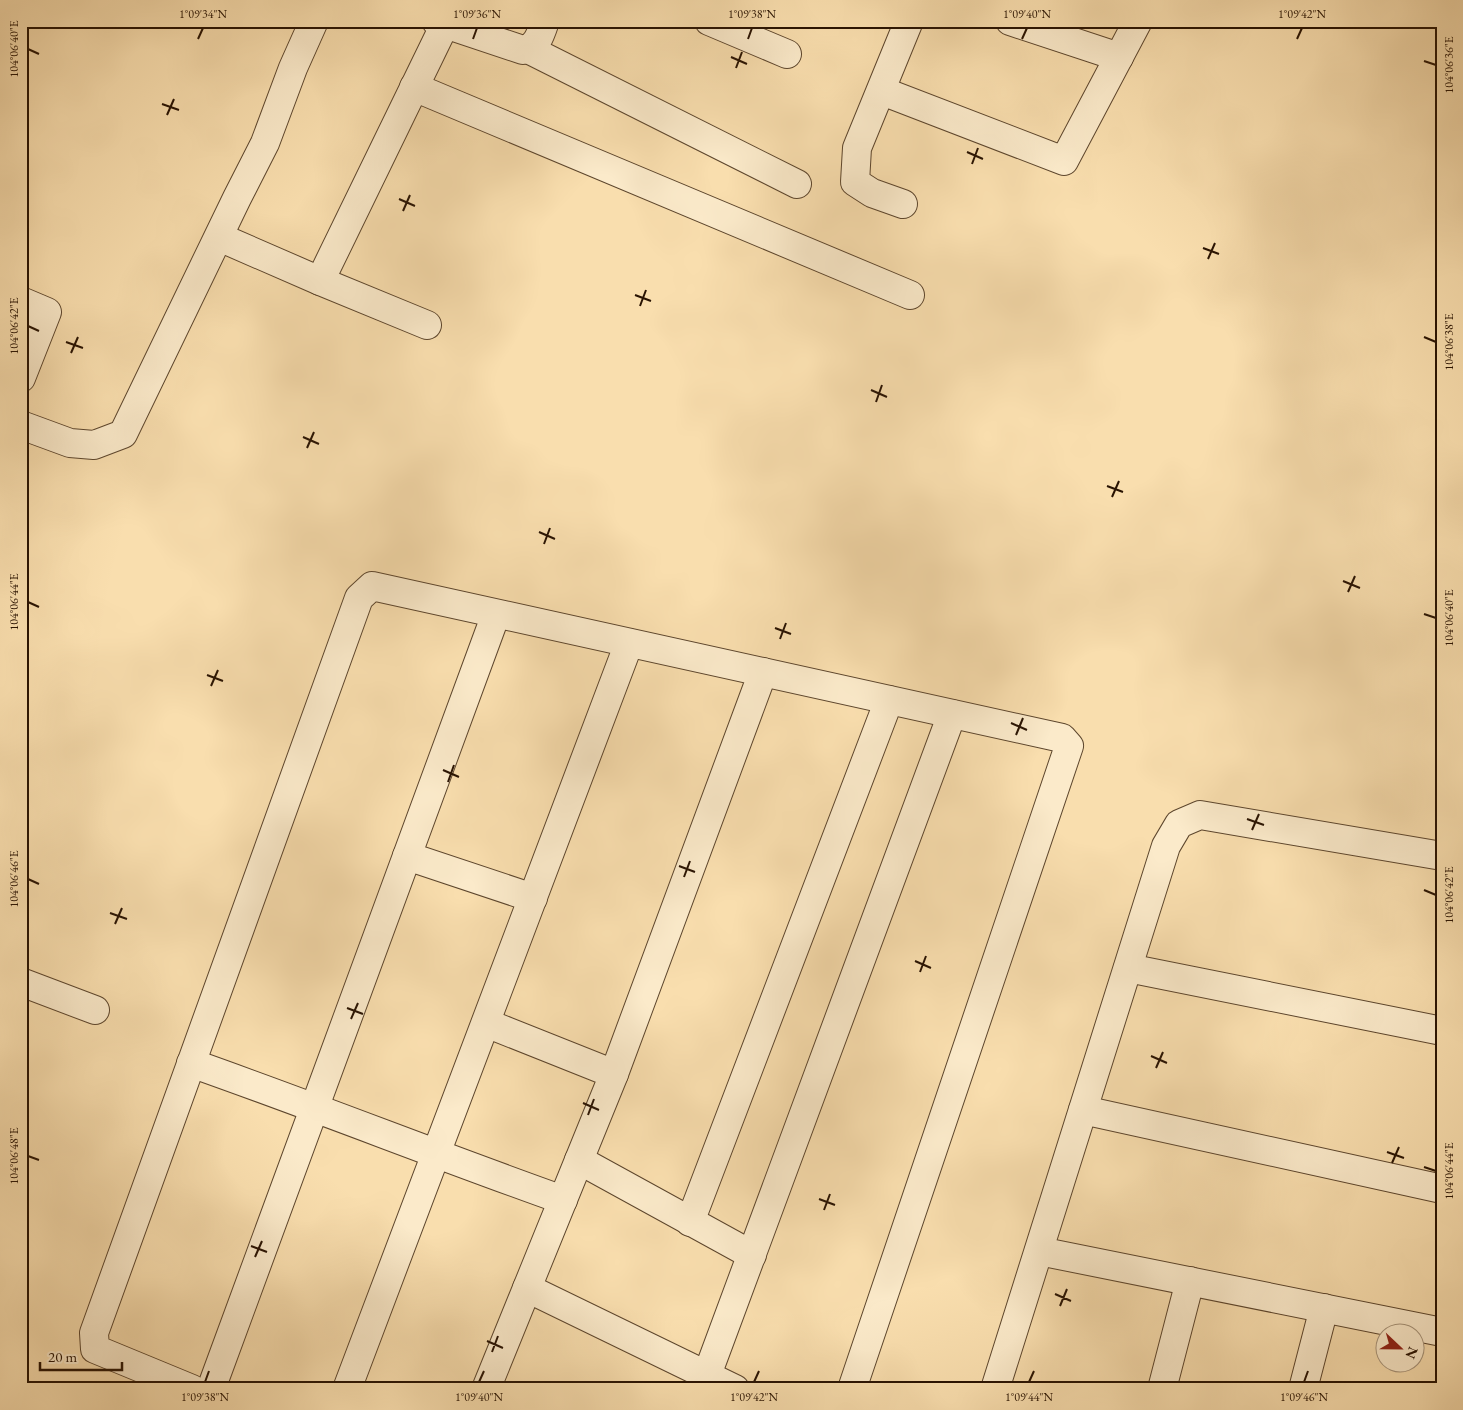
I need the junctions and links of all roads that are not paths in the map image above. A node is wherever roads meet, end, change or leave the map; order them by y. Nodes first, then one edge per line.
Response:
1 (314, 21) edge
2 (545, 21) edge
3 (708, 21) edge
4 (909, 21) edge
5 (1010, 21) edge
6 (1138, 21) edge
7 (441, 23) edge
8 (528, 50) junction
9 (787, 54) dead end
10 (1119, 57) junction
11 (414, 87) junction
12 (882, 91) junction
13 (797, 184) dead end
14 (903, 204) dead end
15 (219, 237) junction
16 (320, 282) junction
17 (910, 295) dead end
18 (21, 301) edge
19 (427, 325) dead end
20 (21, 378) edge
21 (21, 425) edge
22 (496, 614) junction
23 (629, 643) junction
24 (764, 672) junction
25 (889, 700) junction
26 (952, 714) junction
27 (407, 856) junction
28 (1442, 856) edge
29 (533, 898) junction
30 (1128, 968) junction
31 (21, 982) edge
32 (95, 1010) dead end
33 (486, 1023) junction
34 (1442, 1031) edge
35 (191, 1063) junction
36 (614, 1074) junction
37 (314, 1107) junction
38 (1083, 1110) junction
39 (436, 1155) junction
40 (579, 1160) junction
41 (1442, 1189) edge
42 (563, 1200) junction
43 (690, 1222) junction
44 (1038, 1251) junction
45 (752, 1255) junction
46 (1190, 1281) junction
47 (527, 1288) junction
48 (1324, 1308) junction
49 (1442, 1332) edge
50 (707, 1374) junction
51 (192, 1389) edge
52 (211, 1389) edge
53 (347, 1389) edge
54 (486, 1389) edge
55 (735, 1389) edge
56 (852, 1389) edge
57 (995, 1389) edge
58 (1162, 1389) edge
59 (1303, 1389) edge

1 - 15 street
2 - 8 street
3 - 9 street
4 - 12 street
5 - 10 street
6 - 10 street
7 - 8 street
7 - 11 street
8 - 13 street
10 - 12 street
11 - 16 street
11 - 17 street
12 - 14 street
15 - 16 street
15 - 21 street
16 - 19 street
18 - 20 street
22 - 23 street
22 - 27 street
22 - 35 street
23 - 24 street
23 - 29 street
24 - 25 street
24 - 36 street
25 - 26 street
25 - 43 street
26 - 45 street
26 - 56 street
27 - 29 street
27 - 37 street
28 - 30 street
29 - 33 street
30 - 34 street
30 - 38 street
31 - 32 street
33 - 36 street
33 - 39 street
35 - 37 street
35 - 51 street
36 - 40 street
37 - 39 street
37 - 52 street
38 - 41 street
38 - 44 street
39 - 42 street
39 - 53 street
40 - 42 street
40 - 43 street
42 - 47 street
43 - 45 street
44 - 46 street
44 - 57 street
45 - 50 street
46 - 48 street
46 - 58 street
47 - 50 street
47 - 54 street
48 - 49 street
48 - 59 street
50 - 55 street

